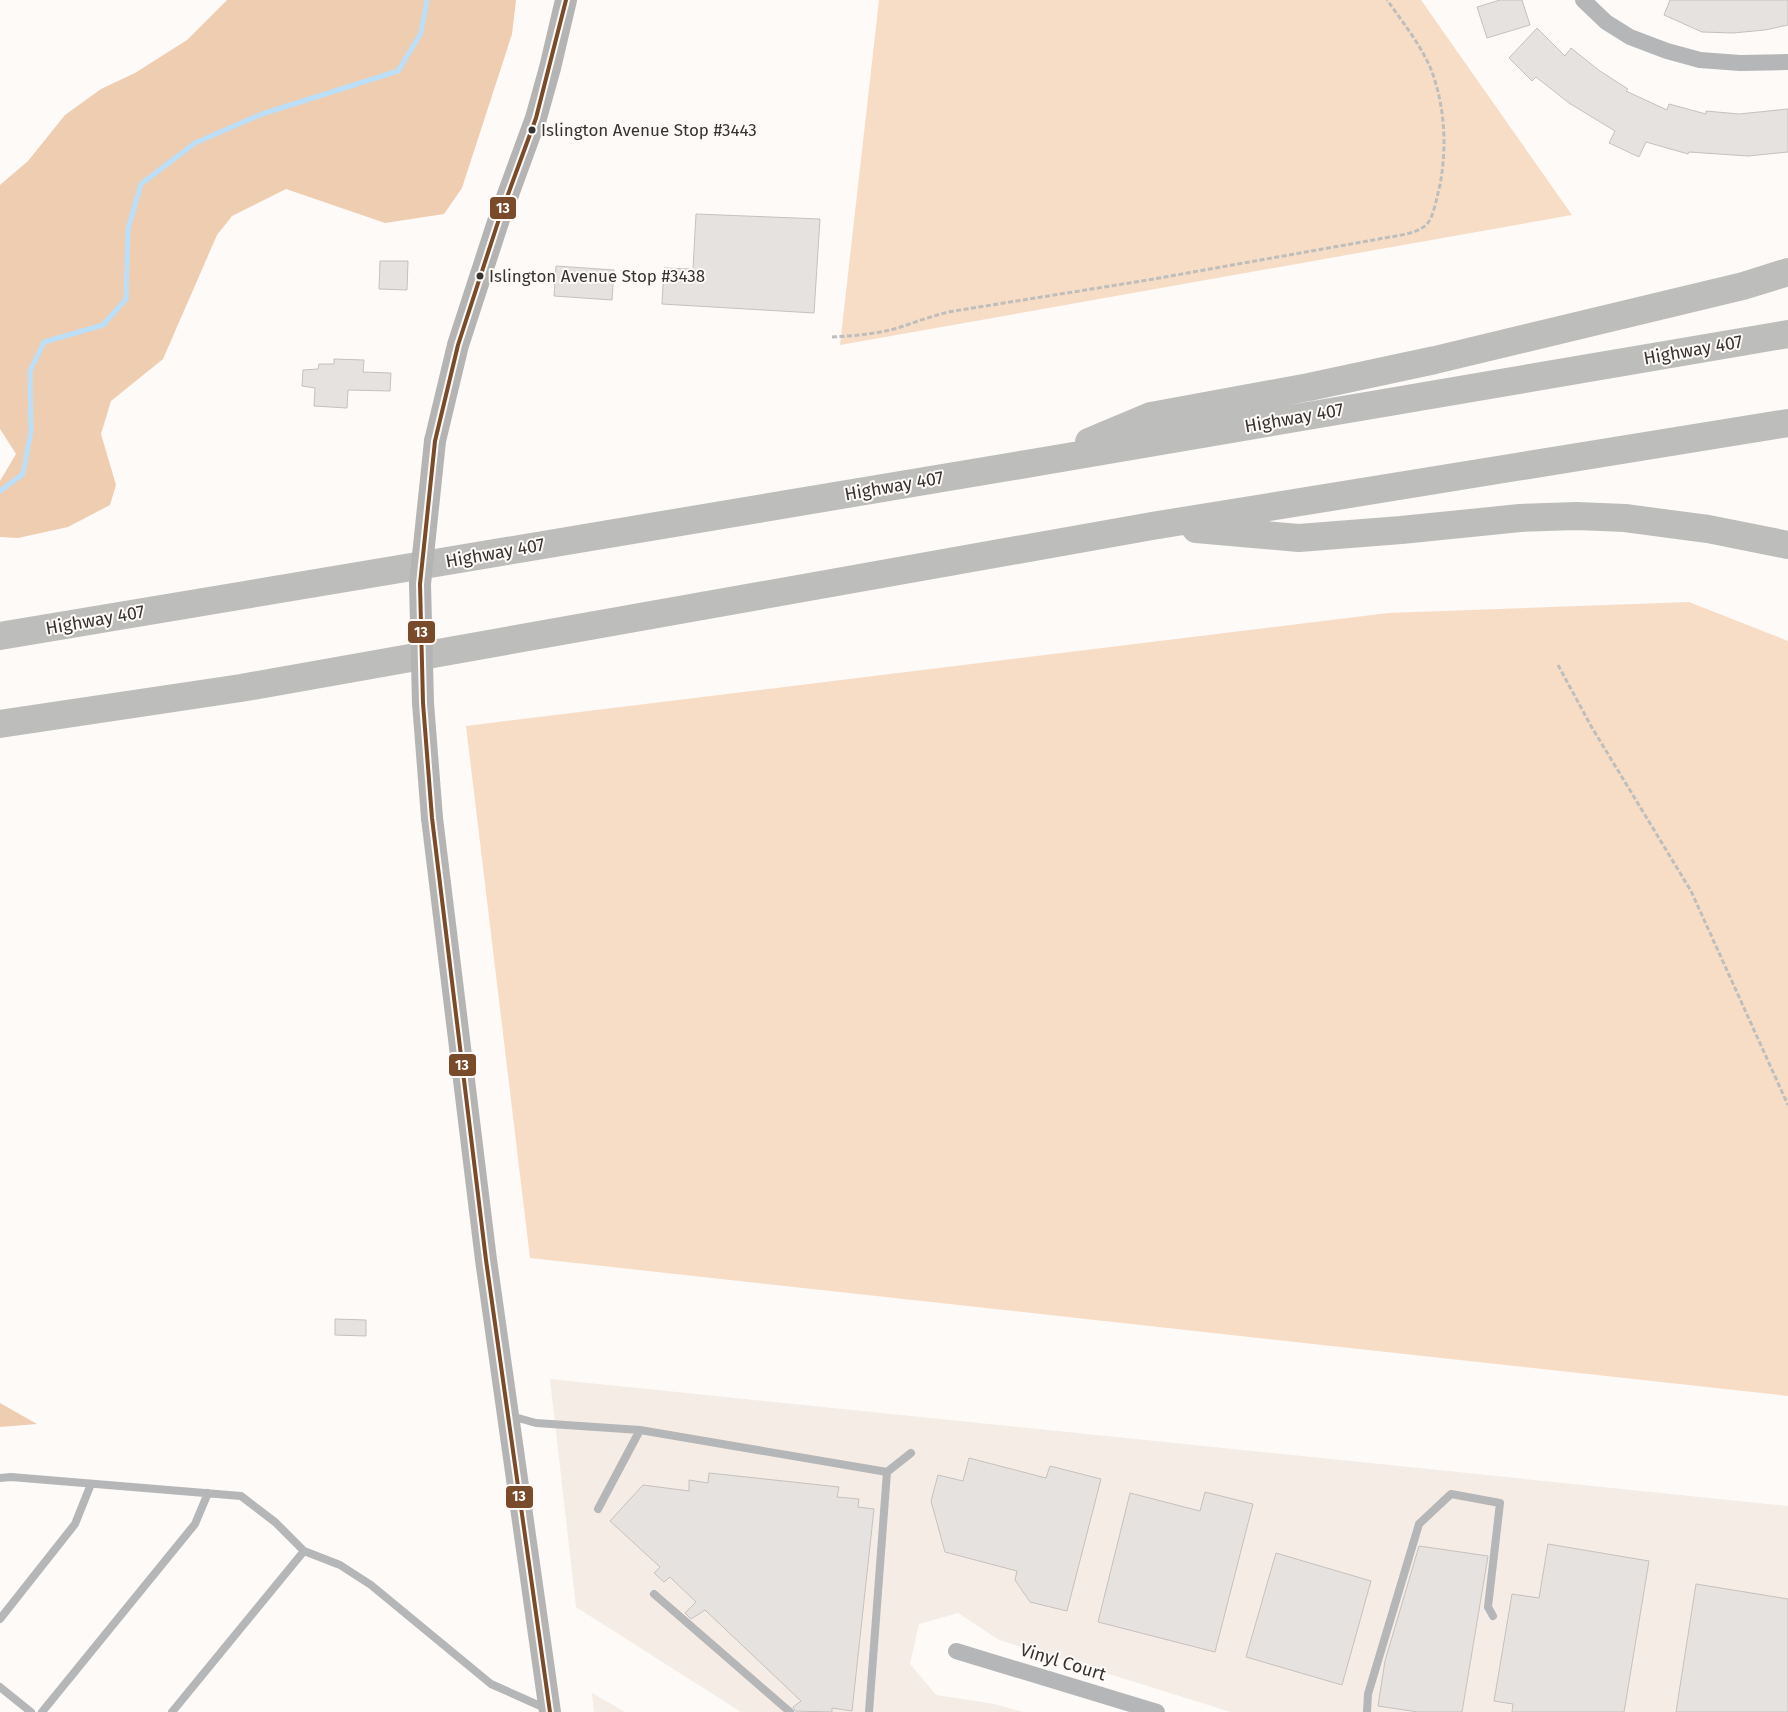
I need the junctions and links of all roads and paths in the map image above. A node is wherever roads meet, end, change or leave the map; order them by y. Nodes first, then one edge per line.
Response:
1 (566, 0) edge
2 (1387, 0) edge
3 (1584, 0) edge
4 (1788, 62) edge
5 (1788, 272) edge
6 (1788, 334) edge
7 (832, 337) dead end
8 (1788, 423) edge
9 (1044, 461) junction
10 (1152, 526) junction
11 (1788, 545) edge
12 (0, 636) edge
13 (1558, 665) dead end
14 (0, 724) edge
15 (1788, 1105) edge
16 (509, 1416) junction
17 (640, 1430) junction
18 (910, 1453) dead end
19 (887, 1472) junction
20 (0, 1478) edge
21 (91, 1484) junction
22 (208, 1493) junction
23 (598, 1509) dead end
24 (304, 1552) junction
25 (654, 1594) dead end
26 (1493, 1616) dead end
27 (0, 1619) edge
28 (956, 1651) dead end
29 (0, 1687) edge
30 (550, 1711) edge
31 (31, 1712) edge
32 (42, 1712) edge
33 (172, 1712) edge
34 (790, 1712) edge
35 (869, 1712) edge
36 (1157, 1712) edge
37 (1367, 1712) edge

1 - 16 main road, bridge
2 - 7 path
3 - 4 street
5 - 9 highway
6 - 9 highway, Highway 407
8 - 10 highway
9 - 12 highway, Highway 407
10 - 11 highway
10 - 14 highway
13 - 15 path
16 - 17 lane
16 - 30 main road
17 - 19 lane
17 - 23 lane
18 - 19 lane
19 - 35 lane
20 - 21 lane
21 - 22 lane
21 - 27 lane
22 - 24 lane
22 - 32 lane
24 - 30 lane
24 - 33 lane
25 - 34 lane
26 - 37 lane
28 - 36 street, Vinyl Court
29 - 31 lane

